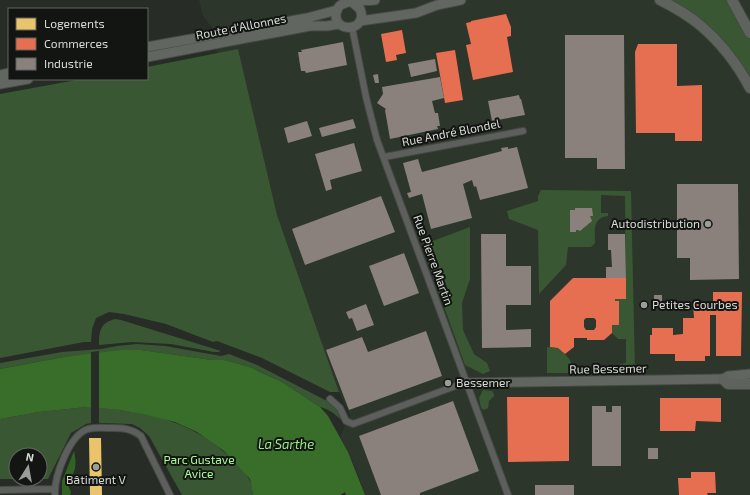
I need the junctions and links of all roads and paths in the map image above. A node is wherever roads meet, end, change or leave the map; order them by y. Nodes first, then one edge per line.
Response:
1 (375, 0) edge
2 (461, 0) edge
3 (660, 0) edge
4 (732, 0) edge
5 (739, 0) edge
6 (348, 2) edge
7 (337, 10) junction
8 (360, 21) junction
9 (750, 22) edge
10 (339, 24) junction
11 (352, 27) junction
12 (750, 33) edge
13 (148, 47) edge
14 (148, 57) edge
15 (22, 80) edge
16 (0, 84) edge
17 (750, 88) edge
18 (523, 131) dead end
19 (384, 157) junction
20 (750, 374) edge
21 (722, 379) junction
22 (750, 379) edge
23 (467, 383) junction
24 (750, 384) edge
25 (330, 399) dead end
26 (0, 490) edge
27 (55, 492) edge
28 (170, 495) edge
29 (508, 495) edge

1 - 6 main road
2 - 8 main road
3 - 17 main road
4 - 12 main road
5 - 9 main road
6 - 7 main road, Route d'Allonnes
6 - 8 main road
7 - 10 main road
7 - 13 main road, Route d'Allonnes
8 - 11 main road
10 - 11 main road, Route d'Allonnes
10 - 14 main road, Route d'Allonnes
11 - 19 street, Rue Pierre Martin
15 - 16 main road
18 - 19 street, Rue André Blondel
19 - 23 street, Rue Pierre Martin
20 - 21 main road
21 - 22 main road, Rue Bessemer
21 - 23 main road, Rue Bessemer
21 - 24 main road
23 - 25 street
23 - 29 street, Rue Pierre Martin
26 - 27 street
27 - 28 street

